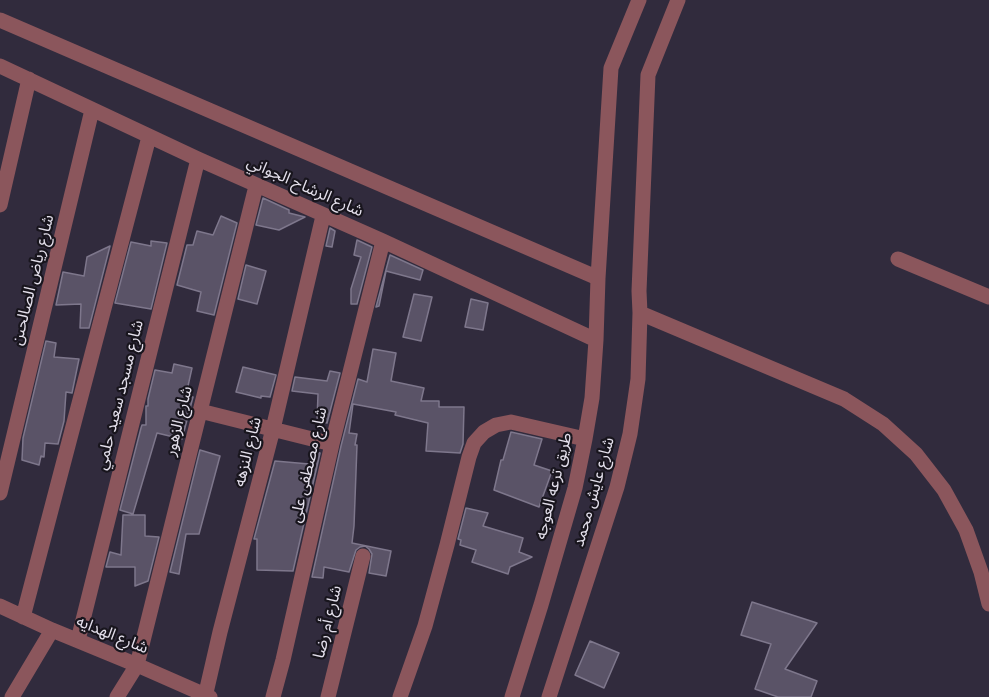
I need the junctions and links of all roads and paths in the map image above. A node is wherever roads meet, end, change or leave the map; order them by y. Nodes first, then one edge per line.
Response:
1 (639, 0) edge
2 (678, 0) edge
3 (0, 20) edge
4 (0, 66) edge
5 (29, 79) junction
6 (92, 110) junction
7 (149, 137) junction
8 (198, 159) junction
9 (256, 186) junction
10 (0, 205) edge
11 (323, 216) junction
12 (383, 242) junction
13 (898, 259) dead end
14 (598, 278) junction
15 (989, 297) edge
16 (640, 313) junction
17 (596, 340) junction
18 (200, 411) junction
19 (273, 429) junction
20 (585, 439) junction
21 (332, 444) junction
22 (0, 494) edge
23 (363, 556) dead end
24 (989, 604) edge
25 (0, 606) edge
26 (23, 617) junction
27 (52, 630) junction
28 (78, 640) junction
29 (137, 664) junction
30 (207, 696) edge
31 (12, 697) edge
32 (117, 697) edge
33 (273, 697) edge
34 (328, 697) edge
35 (400, 697) edge
36 (512, 697) edge
37 (549, 697) edge

1 - 14 street, طريق ترعه العوجه
2 - 16 street, شارع عايش محمد
3 - 14 street, شارع الرشاح الجواني
4 - 5 street, شارع الرشاح الجواني
5 - 6 street, شارع الرشاح الجواني
5 - 10 street
6 - 7 street, شارع الرشاح الجواني
6 - 22 street, شارع رياض الصالحىن
7 - 8 street, شارع الرشاح الجواني
7 - 26 street
8 - 9 street, شارع الرشاح الجواني
8 - 28 street, شارع مسجد سعيد حلمي
9 - 11 street, شارع الرشاح الجواني
9 - 18 street, شارع الزهور
11 - 12 street, شارع الرشاح الجواني
11 - 19 street, شارع النزهه
12 - 17 street, شارع الرشاح الجواني
12 - 21 street, شارع مصطفى على
13 - 15 street
14 - 17 street, طريق ترعه العوجه
16 - 24 street
16 - 37 street, شارع عايش محمد
17 - 20 street, طريق ترعه العوجه
18 - 19 street
18 - 29 street, شارع الزهور
19 - 21 street
19 - 30 street, شارع النزهه
20 - 35 street
20 - 36 street, طريق ترعه العوجه
21 - 33 street, شارع مصطفى على
23 - 34 street, شارع أم رضا
25 - 26 street, شارع الهدايه
26 - 27 street, شارع الهدايه
27 - 28 street, شارع الهدايه
27 - 31 street
28 - 29 street, شارع الهدايه
29 - 30 street, شارع الهدايه
29 - 32 street, شارع الزهور

